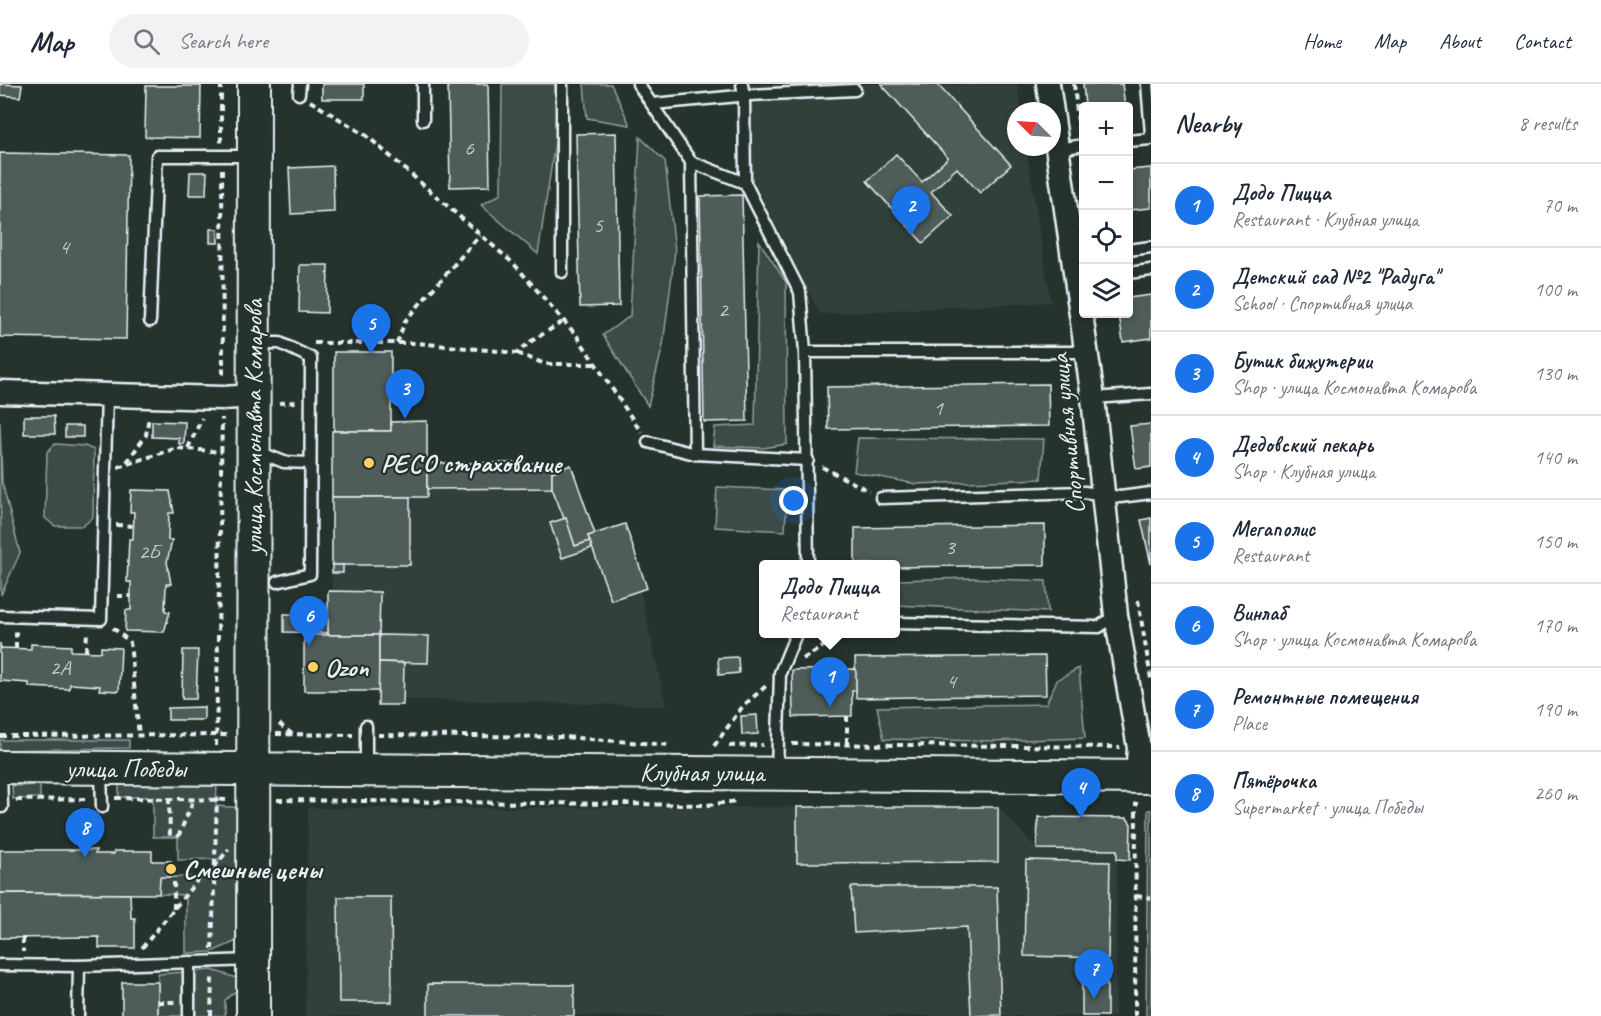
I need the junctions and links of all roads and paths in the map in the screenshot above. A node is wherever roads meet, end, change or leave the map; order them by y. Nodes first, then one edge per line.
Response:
1 (254, 84) edge
2 (423, 84) edge
3 (562, 84) edge
4 (638, 84) edge
5 (742, 84) edge
6 (1048, 84) edge
7 (1074, 84) edge
8 (1147, 84) edge
9 (299, 89) edge
10 (855, 90) dead end
11 (744, 96) junction
12 (1051, 102) edge
13 (653, 104) junction
14 (423, 120) dead end
15 (1079, 122) edge
16 (1151, 136) edge
17 (1133, 140) edge
18 (1079, 146) edge
19 (1061, 148) edge
20 (254, 156) junction
21 (1059, 156) edge
22 (691, 162) junction
23 (745, 183) junction
24 (480, 234) junction
25 (1151, 247) edge
26 (1133, 249) edge
27 (1079, 254) edge
28 (1151, 270) edge
29 (562, 272) dead end
30 (1133, 272) edge
31 (1084, 318) edge
32 (150, 321) dead end
33 (564, 321) junction
34 (267, 343) junction
35 (397, 343) junction
36 (805, 352) junction
37 (1087, 352) junction
38 (517, 353) junction
39 (596, 364) junction
40 (0, 392) edge
41 (107, 394) junction
42 (1151, 394) edge
43 (1093, 398) junction
44 (266, 399) junction
45 (299, 402) dead end
46 (150, 412) dead end
47 (193, 414) dead end
48 (648, 442) joint
49 (188, 448) dead end
50 (253, 450) junction
51 (694, 454) junction
52 (808, 460) junction
53 (126, 463) dead end
54 (310, 463) junction
55 (1151, 493) edge
56 (1103, 495) junction
57 (881, 498) joint
58 (112, 525) dead end
59 (134, 525) dead end
60 (808, 560) edge
61 (277, 582) dead end
62 (110, 596) dead end
63 (131, 596) dead end
64 (1116, 615) junction
65 (0, 616) edge
66 (16, 621) dead end
67 (900, 622) edge
68 (87, 624) dead end
69 (109, 624) dead end
70 (794, 638) edge
71 (835, 638) edge
72 (16, 648) dead end
73 (86, 651) dead end
74 (780, 673) junction
75 (847, 716) dead end
76 (278, 723) dead end
77 (366, 730) junction
78 (272, 734) dead end
79 (293, 734) junction
80 (234, 735) dead end
81 (0, 736) edge
82 (139, 736) junction
83 (847, 745) junction
84 (676, 746) dead end
85 (714, 746) junction
86 (706, 747) dead end
87 (778, 758) junction
88 (0, 767) edge
89 (1142, 767) edge
90 (100, 768) junction
91 (252, 770) junction
92 (366, 770) junction
93 (169, 798) dead end
94 (194, 799) dead end
95 (217, 799) dead end
96 (273, 800) dead end
97 (293, 800) dead end
98 (2, 807) edge
99 (102, 807) dead end
100 (170, 837) dead end
101 (178, 837) dead end
102 (174, 877) dead end
103 (200, 877) dead end
104 (1136, 896) junction
105 (1151, 898) edge
106 (174, 909) junction
107 (23, 938) dead end
108 (212, 952) dead end
109 (24, 953) dead end
110 (139, 953) dead end
111 (253, 960) junction
112 (189, 962) junction
113 (0, 965) edge
114 (80, 966) junction
115 (212, 970) dead end
116 (158, 1002) dead end
117 (184, 1002) dead end
118 (78, 1016) edge
119 (189, 1016) edge
120 (211, 1016) edge
121 (253, 1016) edge
122 (1135, 1016) edge

1 - 20 street, улица Космонавта Комарова
2 - 14 lane
3 - 29 lane
4 - 13 lane
5 - 11 lane
6 - 12 street, Спортивная улица
7 - 15 path
8 - 16 lane
9 - 24 path
10 - 11 lane
11 - 13 lane
11 - 23 lane
13 - 22 lane
16 - 17 lane
18 - 19 lane
20 - 32 lane
20 - 34 street, улица Космонавта Комарова
21 - 27 street, Спортивная улица
22 - 23 lane
22 - 51 lane
23 - 36 lane
24 - 33 path
24 - 35 path
25 - 26 lane
28 - 30 lane
31 - 37 street, Спортивная улица
33 - 38 path
33 - 39 path
34 - 35 path
34 - 44 street, улица Космонавта Комарова
34 - 54 lane
35 - 38 path
36 - 37 lane
36 - 52 lane
37 - 43 street, Спортивная улица
38 - 39 path
39 - 48 path
40 - 41 street
41 - 44 street
41 - 65 lane
42 - 43 lane
43 - 56 street, Спортивная улица
44 - 45 path
44 - 50 street, улица Космонавта Комарова
46 - 53 path
47 - 49 path
48 - 51 lane
50 - 54 lane
50 - 91 street, улица Космонавта Комарова
51 - 52 lane
52 - 57 path
52 - 60 lane
54 - 61 lane
55 - 56 lane
56 - 57 lane
56 - 64 street, Спортивная улица
58 - 59 path
62 - 63 path
64 - 67 lane
64 - 89 street, Спортивная улица
66 - 72 path
68 - 73 path
69 - 82 path
70 - 74 lane
71 - 74 path
74 - 85 path
74 - 87 lane
75 - 83 path
76 - 79 path
77 - 79 path
77 - 84 path
77 - 92 lane
78 - 79 path
80 - 82 path
81 - 82 path
83 - 87 path
83 - 89 path
85 - 86 path
85 - 87 path
87 - 89 street, Клубная улица
87 - 92 street, Клубная улица
88 - 90 street, улица Победы
88 - 98 lane
89 - 104 path
90 - 91 street, улица Победы
90 - 99 lane
91 - 92 street, Клубная улица
91 - 111 street, улица Космонавта Комарова
93 - 100 path
94 - 101 path
95 - 108 path
96 - 97 path
102 - 106 path
103 - 106 path
104 - 105 path
104 - 122 path
106 - 110 path
107 - 109 path
111 - 112 lane
111 - 121 street, улица Космонавта Комарова
112 - 114 lane
112 - 119 lane
113 - 114 lane
114 - 118 lane
115 - 120 path
116 - 117 path

